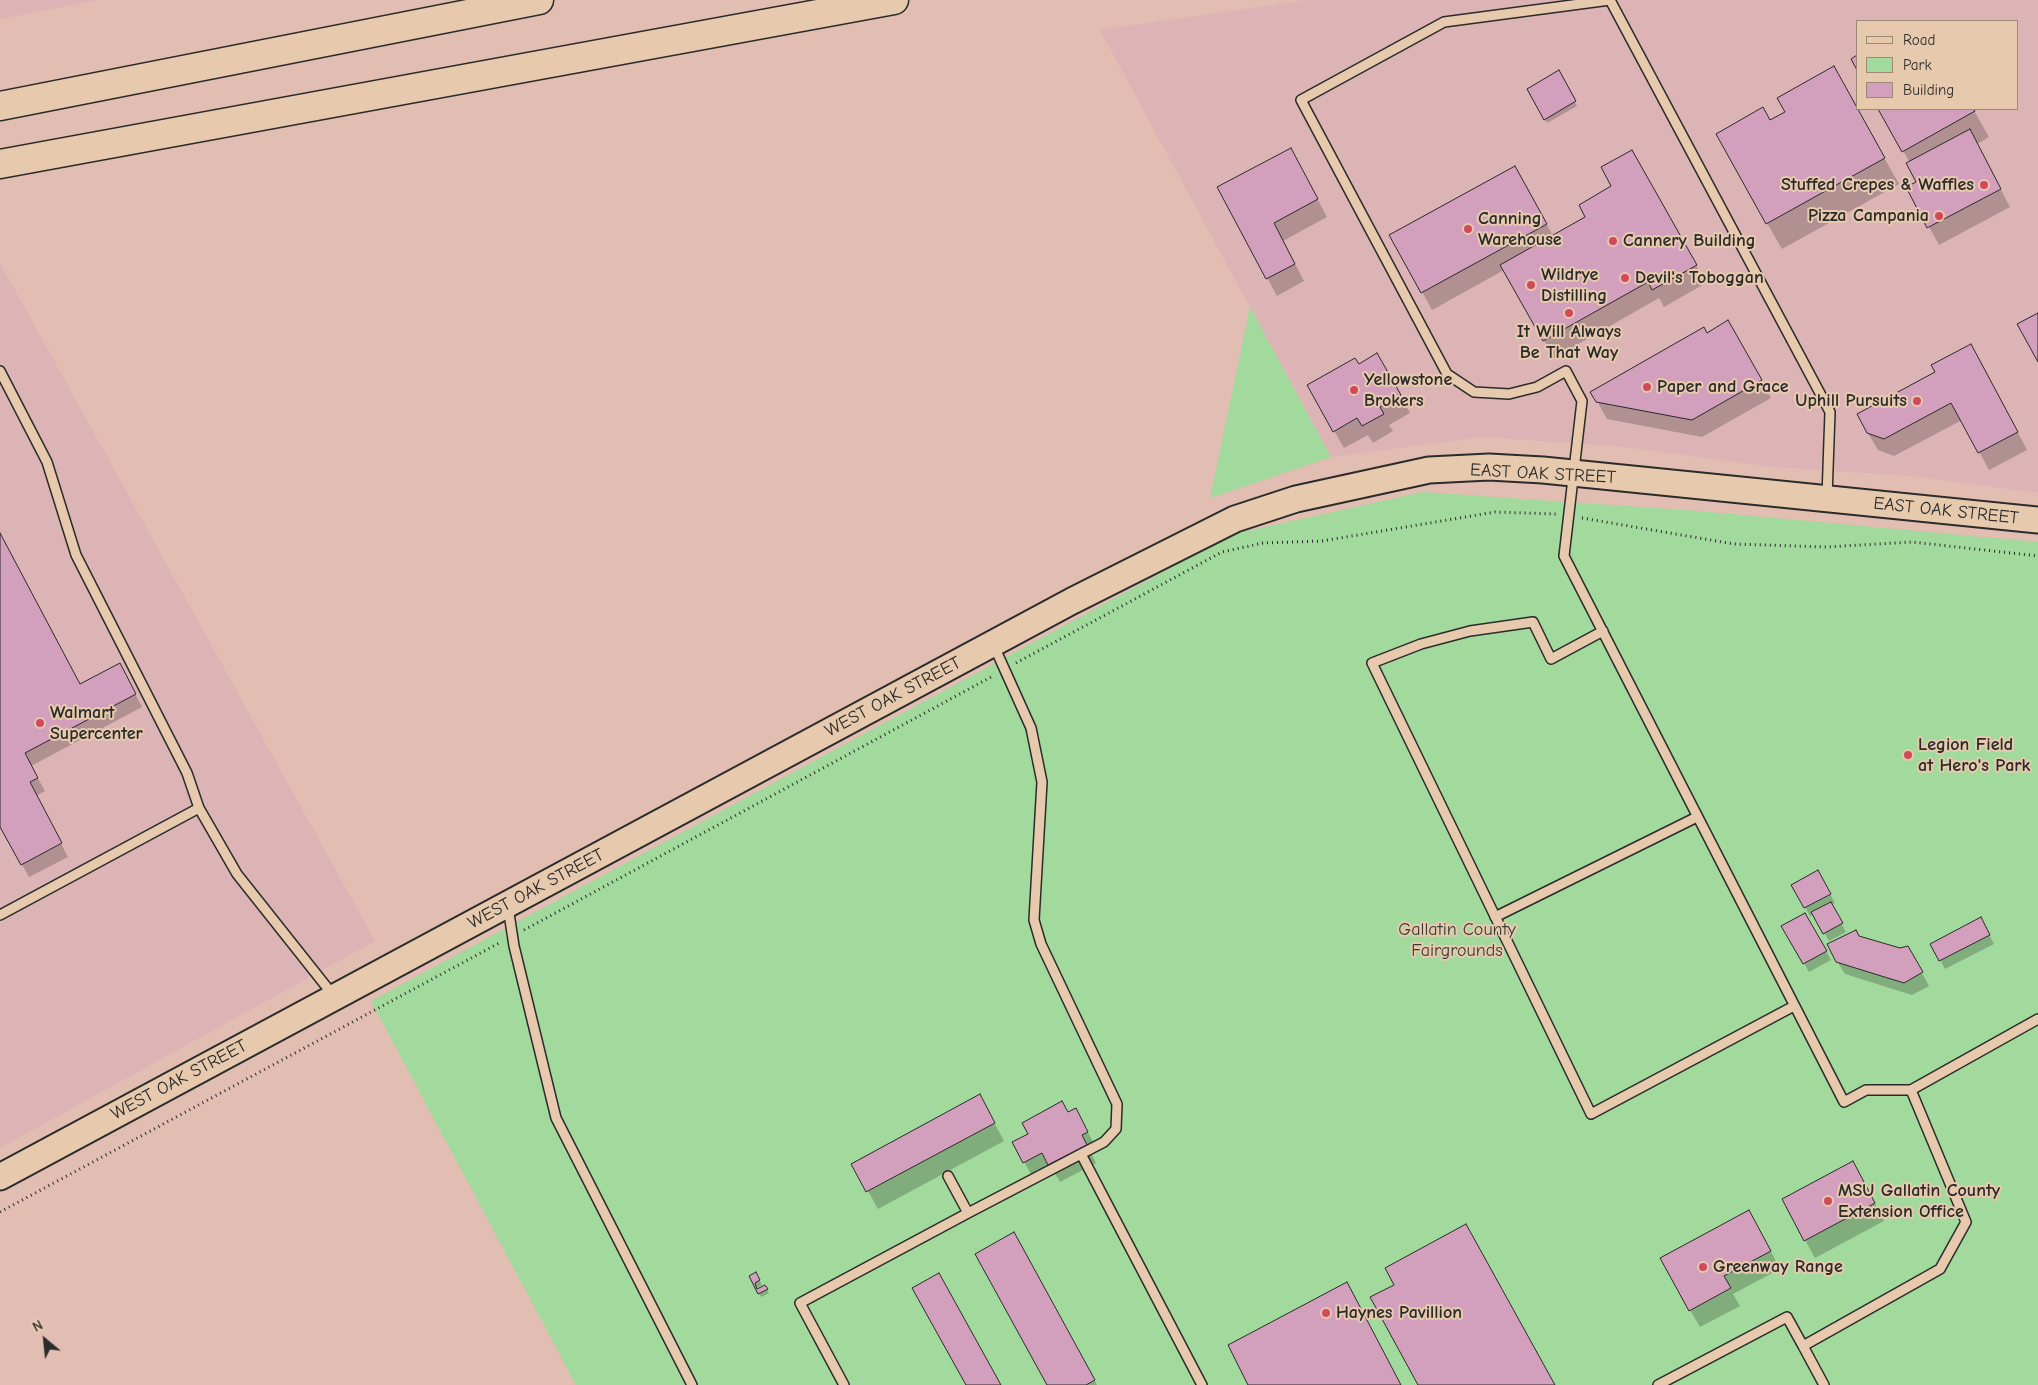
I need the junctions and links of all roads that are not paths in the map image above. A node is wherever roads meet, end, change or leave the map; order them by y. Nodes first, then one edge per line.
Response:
1 (539, 0) edge
2 (894, 0) edge
3 (1610, 0) edge
4 (0, 106) edge
5 (0, 164) edge
6 (0, 371) edge
7 (1575, 474) junction
8 (1827, 499) junction
9 (2038, 520) edge
10 (1072, 601) joint
11 (1603, 631) junction
12 (992, 643) junction
13 (199, 808) junction
14 (1698, 817) junction
15 (507, 904) junction
16 (0, 914) edge
17 (1495, 916) junction
18 (334, 997) junction
19 (1794, 1006) junction
20 (2038, 1018) edge
21 (1911, 1090) junction
22 (1081, 1154) junction
23 (948, 1176) dead end
24 (0, 1177) edge
25 (968, 1213) junction
26 (1803, 1346) junction
27 (692, 1385) edge
28 (844, 1385) edge
29 (1202, 1385) edge
30 (1658, 1385) edge
31 (1824, 1385) edge

1 - 4 highway
2 - 5 highway
3 - 7 lane
3 - 8 lane
6 - 13 lane
7 - 8 street, EAST OAK STREET
7 - 10 street, EAST OAK STREET
7 - 11 lane
8 - 9 street, EAST OAK STREET
10 - 12 street, WEST OAK STREET
11 - 14 lane
11 - 17 lane
12 - 15 street, WEST OAK STREET
12 - 22 lane
13 - 16 lane
13 - 18 lane
14 - 17 lane
14 - 19 lane
15 - 18 street, WEST OAK STREET
15 - 27 lane
17 - 19 lane
18 - 24 street, WEST OAK STREET
19 - 21 lane
20 - 21 lane
21 - 26 lane
22 - 25 lane
22 - 29 lane
23 - 25 lane
25 - 28 lane
26 - 30 lane
26 - 31 lane

